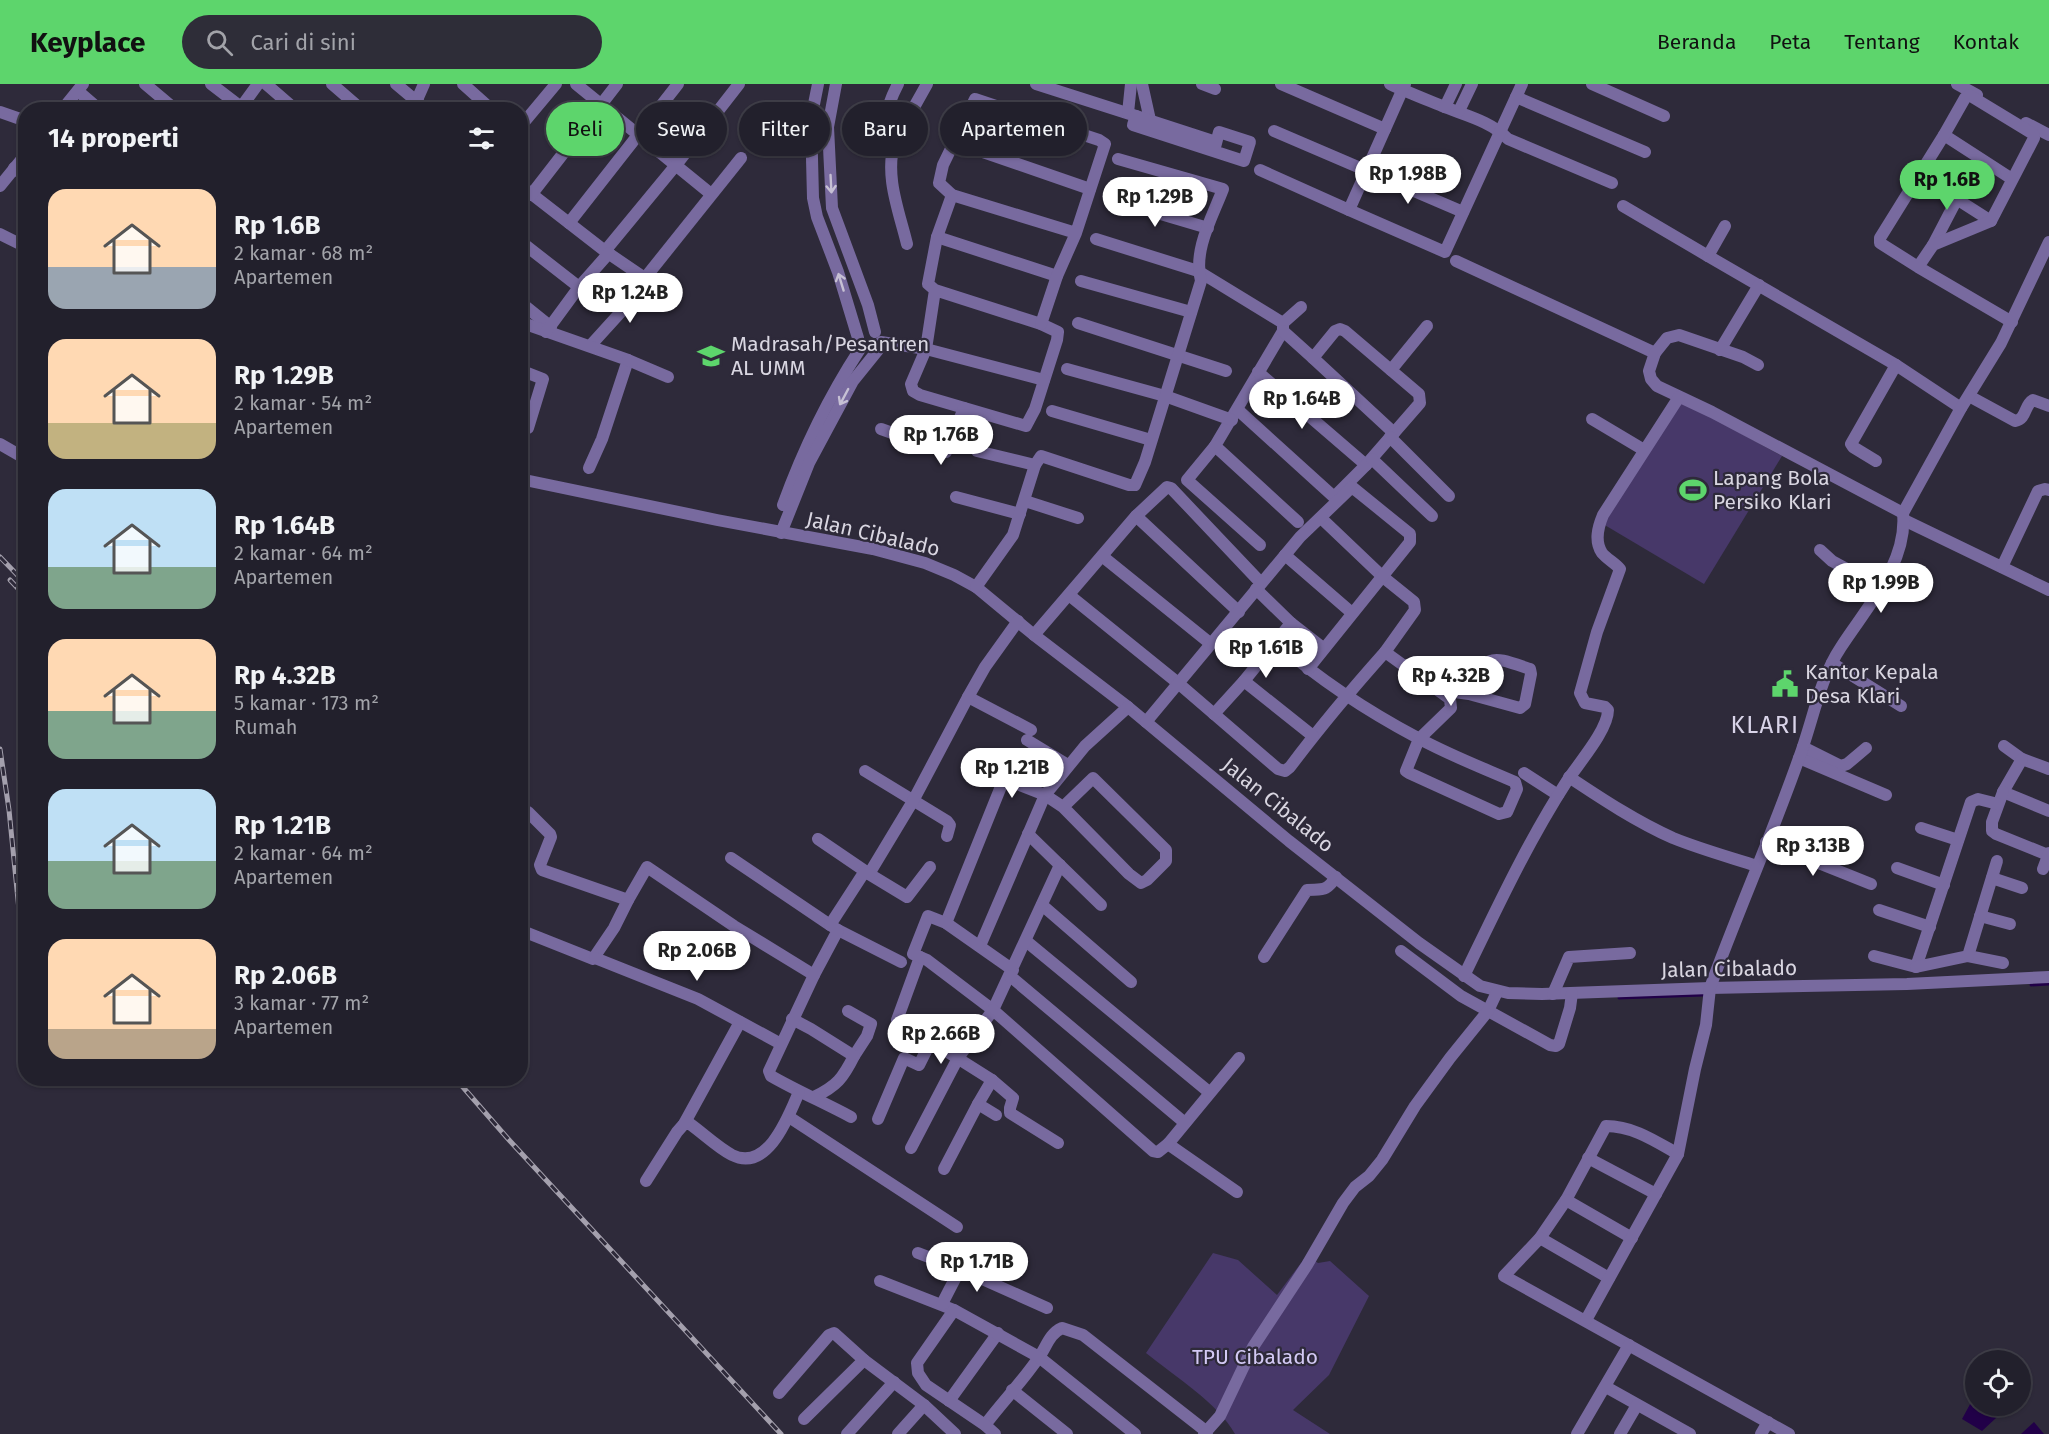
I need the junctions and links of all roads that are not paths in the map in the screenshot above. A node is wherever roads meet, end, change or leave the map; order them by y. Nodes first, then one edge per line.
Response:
1 (145, 84) edge
2 (211, 84) edge
3 (258, 84) edge
4 (266, 84) edge
5 (332, 84) edge
6 (396, 84) edge
7 (424, 84) edge
8 (464, 84) edge
9 (556, 84) edge
10 (576, 84) edge
11 (617, 84) edge
12 (678, 84) edge
13 (739, 84) edge
14 (818, 84) edge
15 (836, 84) edge
16 (897, 84) edge
17 (927, 84) edge
18 (1036, 84) edge
19 (1131, 84) edge
20 (1142, 84) edge
21 (1202, 84) edge
22 (1281, 84) edge
23 (1390, 84) edge
24 (1456, 84) edge
25 (1472, 84) edge
26 (1522, 84) edge
27 (1592, 84) edge
28 (1957, 84) edge
29 (1404, 87) edge
30 (80, 88) edge
31 (1215, 89) dead end
32 (1970, 93) junction
33 (1516, 97) junction
34 (69, 102) edge
35 (93, 102) edge
36 (166, 102) edge
37 (233, 102) edge
38 (244, 102) edge
39 (287, 102) edge
40 (353, 102) edge
41 (410, 102) edge
42 (415, 102) edge
43 (481, 102) edge
44 (598, 102) edge
45 (604, 102) edge
46 (663, 102) edge
47 (890, 102) edge
48 (917, 102) edge
49 (972, 102) edge
50 (989, 102) edge
51 (1445, 107) junction
52 (1459, 111) junction
53 (0, 112) edge
54 (1132, 115) junction
55 (1664, 116) dead end
56 (528, 117) edge
57 (18, 118) edge
58 (624, 122) edge
59 (1149, 125) junction
60 (1385, 129) junction
61 (1274, 130) dead end
62 (636, 131) edge
63 (1500, 131) junction
64 (1944, 135) junction
65 (2049, 135) edge
66 (636, 136) edge
67 (1087, 136) edge
68 (1215, 147) dead end
69 (1645, 152) dead end
70 (562, 156) edge
71 (665, 156) edge
72 (892, 156) edge
73 (947, 156) edge
74 (995, 156) edge
75 (741, 158) dead end
76 (1118, 159) dead end
77 (18, 163) edge
78 (676, 165) junction
79 (14, 168) junction
80 (1260, 170) dead end
81 (18, 171) edge
82 (1366, 171) junction
83 (1919, 176) junction
84 (2012, 179) junction
85 (1612, 183) dead end
86 (0, 186) edge
87 (1090, 189) junction
88 (528, 192) edge
89 (711, 194) junction
90 (531, 195) junction
91 (952, 195) junction
92 (1110, 199) dead end
93 (1957, 199) junction
94 (1623, 206) dead end
95 (1349, 210) junction
96 (1463, 212) junction
97 (1991, 221) junction
98 (569, 224) junction
99 (1725, 226) dead end
100 (1208, 228) junction
101 (1076, 233) junction
102 (0, 234) edge
103 (937, 237) junction
104 (1096, 239) dead end
105 (2049, 242) edge
106 (18, 243) edge
107 (907, 244) dead end
108 (1933, 245) junction
109 (528, 247) edge
110 (607, 252) junction
111 (1708, 256) junction
112 (1456, 261) dead end
113 (2045, 262) edge
114 (1918, 267) junction
115 (1198, 271) junction
116 (1057, 276) junction
117 (645, 278) junction
118 (1081, 281) dead end
119 (1759, 285) junction
120 (579, 287) junction
121 (935, 290) junction
122 (1301, 306) dead end
123 (528, 309) edge
124 (1191, 312) junction
125 (2012, 322) junction
126 (1078, 323) dead end
127 (528, 324) edge
128 (1041, 324) junction
129 (1427, 326) dead end
130 (1283, 327) junction
131 (549, 329) junction
132 (878, 342) junction
133 (859, 344) junction
134 (590, 346) junction
135 (926, 349) junction
136 (1720, 350) junction
137 (1178, 354) junction
138 (1655, 354) junction
139 (1313, 358) junction
140 (628, 360) junction
141 (1758, 365) dead end
142 (1896, 365) junction
143 (1067, 369) dead end
144 (1390, 370) junction
145 (1226, 371) dead end
146 (1258, 372) junction
147 (528, 373) edge
148 (668, 377) dead end
149 (1044, 380) junction
150 (1165, 396) junction
151 (1969, 396) junction
152 (1679, 397) junction
153 (2049, 406) edge
154 (964, 408) junction
155 (1962, 408) junction
156 (1052, 411) dead end
157 (1235, 415) junction
158 (1592, 419) dead end
159 (528, 428) edge
160 (881, 429) dead end
161 (1392, 435) junction
162 (1151, 440) junction
163 (0, 444) edge
164 (1215, 446) junction
165 (1644, 450) junction
166 (977, 452) dead end
167 (18, 454) edge
168 (1876, 461) dead end
169 (1369, 462) junction
170 (1035, 465) junction
171 (589, 468) dead end
172 (528, 482) edge
173 (2049, 490) edge
174 (1449, 496) dead end
175 (956, 497) dead end
176 (1025, 501) junction
177 (1020, 514) junction
178 (1136, 516) junction
179 (1432, 516) dead end
180 (1903, 517) junction
181 (1078, 518) dead end
182 (1321, 518) junction
183 (1298, 522) dead end
184 (777, 532) junction
185 (1260, 545) dead end
186 (1820, 550) dead end
187 (1285, 555) junction
188 (1102, 556) junction
189 (2002, 567) junction
190 (1383, 577) junction
191 (1259, 586) junction
192 (976, 587) junction
193 (1880, 587) junction
194 (2049, 590) edge
195 (1070, 595) junction
196 (1239, 612) junction
197 (1352, 613) junction
198 (1291, 622) junction
199 (1014, 627) junction
200 (1034, 634) junction
201 (1276, 642) junction
202 (1211, 644) junction
203 (1323, 648) junction
204 (1385, 651) junction
205 (1832, 663) junction
206 (1308, 669) junction
207 (1244, 681) junction
208 (1178, 683) junction
209 (1437, 690) junction
210 (1469, 694) junction
211 (968, 697) junction
212 (1347, 697) junction
213 (1901, 706) dead end
214 (1128, 707) junction
215 (1214, 714) junction
216 (1146, 722) junction
217 (1313, 736) junction
218 (1419, 739) junction
219 (2004, 746) dead end
220 (1866, 748) dead end
221 (1801, 752) junction
222 (2022, 759) junction
223 (1068, 765) junction
224 (2049, 769) edge
225 (865, 771) dead end
226 (1524, 773) dead end
227 (1569, 777) junction
228 (1045, 795) junction
229 (1558, 795) junction
230 (1886, 795) dead end
231 (2000, 798) junction
232 (913, 801) junction
233 (1063, 807) junction
234 (2049, 811) edge
235 (528, 812) dead end
236 (1921, 828) dead end
237 (1028, 834) junction
238 (947, 836) dead end
239 (818, 839) dead end
240 (1958, 840) junction
241 (1766, 842) junction
242 (2049, 854) edge
243 (731, 858) dead end
244 (1997, 861) dead end
245 (1060, 865) junction
246 (1757, 866) junction
247 (930, 867) dead end
248 (1897, 868) dead end
249 (2043, 869) dead end
250 (867, 872) junction
251 (1992, 879) junction
252 (1333, 882) junction
253 (1871, 884) dead end
254 (1944, 885) junction
255 (2022, 888) dead end
256 (628, 900) junction
257 (1101, 904) dead end
258 (1042, 905) junction
259 (1879, 910) dead end
260 (1980, 916) junction
261 (945, 923) junction
262 (2010, 924) dead end
263 (834, 927) junction
264 (1930, 927) junction
265 (528, 933) edge
266 (1026, 940) junction
267 (980, 946) junction
268 (1401, 951) dead end
269 (1630, 953) dead end
270 (1874, 956) dead end
271 (1968, 956) junction
272 (920, 957) junction
273 (1264, 957) dead end
274 (595, 958) junction
275 (901, 962) dead end
276 (2002, 963) dead end
277 (1916, 967) junction
278 (1011, 973) junction
279 (814, 975) junction
280 (1464, 976) junction
281 (2049, 977) edge
282 (1131, 982) dead end
283 (1710, 988) junction
284 (1553, 994) junction
285 (1571, 1000) junction
286 (1493, 1001) junction
287 (993, 1010) junction
288 (848, 1011) dead end
289 (792, 1019) junction
290 (740, 1022) junction
291 (931, 1041) junction
292 (781, 1044) junction
293 (854, 1056) junction
294 (958, 1058) junction
295 (1239, 1058) dead end
296 (992, 1080) junction
297 (798, 1092) junction
298 (1209, 1092) junction
299 (814, 1097) junction
300 (978, 1104) junction
301 (996, 1115) dead end
302 (789, 1117) junction
303 (851, 1117) dead end
304 (878, 1119) dead end
305 (1185, 1123) junction
306 (684, 1124) junction
307 (1058, 1143) dead end
308 (1168, 1144) junction
309 (911, 1148) dead end
310 (1678, 1154) junction
311 (1588, 1158) junction
312 (944, 1169) dead end
313 (646, 1181) dead end
314 (1237, 1192) dead end
315 (1656, 1194) junction
316 (1566, 1200) junction
317 (957, 1227) dead end
318 (1540, 1238) junction
319 (1632, 1238) junction
320 (918, 1253) dead end
321 (960, 1269) junction
322 (1609, 1278) junction
323 (880, 1281) dead end
324 (942, 1304) junction
325 (1047, 1308) dead end
326 (954, 1310) junction
327 (1586, 1320) junction
328 (998, 1333) junction
329 (1629, 1345) junction
330 (1039, 1357) junction
331 (864, 1360) junction
332 (894, 1382) junction
333 (1606, 1387) junction
334 (1012, 1390) junction
335 (779, 1393) dead end
336 (949, 1401) junction
337 (924, 1405) junction
338 (1637, 1405) junction
339 (804, 1419) dead end
340 (1768, 1422) junction
341 (985, 1425) junction
342 (1670, 1430) edge
343 (1205, 1433) edge
344 (847, 1434) edge
345 (898, 1434) edge
346 (955, 1434) edge
347 (995, 1434) edge
348 (1066, 1434) edge
349 (1135, 1434) edge
350 (1576, 1434) edge
351 (1620, 1434) edge
352 (1690, 1434) edge
353 (1761, 1434) edge
354 (1789, 1434) edge

1 - 36 street
2 - 37 street
3 - 38 street
4 - 39 street
5 - 40 street
6 - 41 street
7 - 42 street
8 - 43 street
9 - 56 street
10 - 44 street
11 - 45 street
12 - 46 street
13 - 78 street
133 -> 14 street
15 -> 132 street
16 - 47 street
17 - 48 street
18 - 54 street
19 - 54 street
20 - 59 street
21 - 31 street
22 - 60 street
23 - 29 street
24 - 51 street
25 - 52 street
26 - 33 street
27 - 55 street
28 - 32 street
29 - 51 street
29 - 60 street
30 - 34 street
30 - 35 street
32 - 64 street
32 - 65 street
32 - 84 street
33 - 63 street
33 - 69 street
49 - 50 street
51 - 52 street
52 - 63 street
53 - 57 street
54 - 59 street
58 - 62 street
59 - 68 street
60 - 82 street
61 - 82 street
63 - 85 street
63 - 96 street
64 - 83 street
64 - 84 street
66 - 98 street
67 - 87 street
70 - 90 street
71 - 78 street
72 - 107 street
73 - 91 street
74 - 87 street
75 - 89 street
76 - 100 street
77 - 79 street
78 - 89 street
78 - 110 street
79 - 81 street
79 - 86 street
80 - 95 street
82 - 95 street
82 - 96 street
83 - 93 street
83 - 114 street
84 - 97 street
87 - 101 street
88 - 90 street
89 - 117 street
90 - 98 street
91 - 101 street
91 - 103 street
92 - 100 street
93 - 97 street
93 - 108 street
94 - 111 street
95 - 96 street
97 - 108 street
98 - 110 street
99 - 111 street
100 - 115 street
101 - 116 street
102 - 106 street
103 - 116 street
103 - 121 street
104 - 115 street
105 - 113 street
108 - 114 street
109 - 120 street
110 - 117 street
110 - 120 street
111 - 119 street
112 - 138 street
113 - 125 street
114 - 125 street
115 - 124 street
115 - 130 street
116 - 128 street
117 - 134 street
118 - 124 street
119 - 136 street
119 - 142 street
120 - 131 street
121 - 128 street
121 - 135 street
122 - 130 street
123 - 131 street
124 - 137 street
125 - 151 street
126 - 137 street
127 - 131 street
128 - 149 street
129 - 144 street
130 - 139 street
130 - 146 street
131 - 134 street
132 - 133 street
132 - 133 street
132 - 135 street
132 -> 184 street
133 - 184 street
134 - 140 street
135 - 149 street
135 - 154 street
136 - 138 street
136 - 141 street
137 - 145 street
137 - 150 street
138 - 152 street
139 - 144 street
139 - 161 street
140 - 148 street
140 - 171 street
142 - 155 street
142 - 168 street
143 - 150 street
144 - 161 street
146 - 157 street
146 - 169 street
147 - 159 street
149 - 154 street
150 - 157 street
150 - 162 street
151 - 153 street
151 - 155 street
152 - 165 street
152 - 180 street
154 - 160 street
155 - 180 street
156 - 162 street
157 - 164 street
157 - 169 street
158 - 165 street
161 - 169 street
161 - 174 street
162 - 170 street
163 - 167 street
164 - 183 street
164 - 185 street
165 - 227 street
166 - 170 street
169 - 179 street
170 - 176 street
172 - 184 street, Jalan Cibalado
173 - 189 street
175 - 177 street
176 - 177 street
176 - 181 street
177 - 192 street
178 - 188 street
178 - 191 street
178 - 196 street
180 - 189 street
180 - 193 street
182 - 187 street
182 - 190 street
182 - 190 street
184 - 192 street, Jalan Cibalado
186 - 193 street
187 - 191 street
187 - 197 street
188 - 195 street
188 - 202 street
189 - 194 street
190 - 197 street
190 - 204 street
191 - 196 street
191 - 198 street
192 - 199 street, Jalan Cibalado
193 - 205 street
195 - 200 street
195 - 208 street
196 - 202 street
197 - 203 street
198 - 201 street
198 - 203 street
199 - 200 street, Jalan Cibalado
199 - 211 street
200 - 214 street, Jalan Cibalado
201 - 206 street
201 - 207 street
202 - 208 street
203 - 206 street
204 - 209 street
204 - 212 street
205 - 213 street
205 - 221 street
206 - 212 street
207 - 215 street
207 - 217 street
208 - 215 street
208 - 216 street
209 - 210 street
209 - 218 street
210 - 210 street
211 - 223 street
211 - 232 street
212 - 217 street
212 - 218 street
214 - 216 street, Jalan Cibalado
214 - 223 street
215 - 217 street
216 - 252 street, Jalan Cibalado
218 - 218 street
219 - 222 street
220 - 221 street
221 - 230 street
221 - 241 street
222 - 224 street
222 - 231 street
223 - 228 street
225 - 232 street
226 - 229 street
227 - 229 street
227 - 246 street
228 - 233 street
228 - 237 street
228 - 261 street
229 - 280 street
231 - 234 street
231 - 240 street
231 - 242 street
232 - 238 street
232 - 250 street
233 - 233 street
235 - 256 street
236 - 240 street
237 - 245 street
237 - 267 street
239 - 250 street
240 - 254 street
241 - 246 street
241 - 253 street
242 - 249 street
243 - 263 street
244 - 251 street
245 - 257 street
245 - 258 street
246 - 283 street
247 - 250 street
248 - 254 street
250 - 263 street
251 - 255 street
251 - 260 street
252 - 273 street
252 - 280 street, Jalan Cibalado
254 - 264 street
256 - 274 street
256 - 279 street
258 - 266 street
258 - 282 street
259 - 264 street
260 - 262 street
260 - 271 street
261 - 267 street
261 - 272 street
263 - 275 street
263 - 279 street
264 - 277 street
265 - 274 street
266 - 278 street
266 - 298 street
267 - 278 street
268 - 286 street
269 - 284 street
270 - 277 street
271 - 276 street
271 - 277 street
272 - 287 street
272 - 291 street
274 - 290 street
278 - 287 street
278 - 305 street
279 - 289 street
280 - 286 street, Jalan Cibalado
281 - 283 street, Jalan Cibalado
283 - 285 street, Jalan Cibalado
283 - 310 street
284 - 285 street, Jalan Cibalado
284 - 286 street, Jalan Cibalado
285 - 286 street
286 - 343 street
287 - 294 street
287 - 308 street
288 - 293 street
289 - 292 street
289 - 293 street
290 - 292 street
290 - 306 street
291 - 294 street
291 - 304 street
292 - 297 street
293 - 299 street
294 - 296 street
294 - 309 street
295 - 298 street
296 - 300 street
296 - 307 street
297 - 299 street
297 - 302 street
298 - 305 street
299 - 303 street
300 - 301 street
300 - 312 street
302 - 306 street
302 - 317 street
305 - 308 street
306 - 313 street
308 - 314 street
310 - 311 street
310 - 315 street
311 - 315 street
311 - 316 street
315 - 319 street
316 - 318 street
316 - 319 street
318 - 322 street
318 - 327 street
319 - 322 street
320 - 321 street
321 - 324 street
321 - 325 street
322 - 327 street
323 - 324 street
324 - 326 street
326 - 328 street
326 - 336 street
327 - 329 street
328 - 330 street
328 - 336 street
329 - 333 street
329 - 340 street
330 - 334 street
330 - 343 street
330 - 349 street
331 - 332 street
331 - 335 street
331 - 339 street
332 - 337 street
332 - 344 street
333 - 338 street
333 - 350 street
334 - 341 street
334 - 348 street
336 - 341 street
337 - 345 street
337 - 346 street
338 - 342 street
338 - 351 street
340 - 353 street
340 - 354 street
341 - 347 street
342 - 352 street

